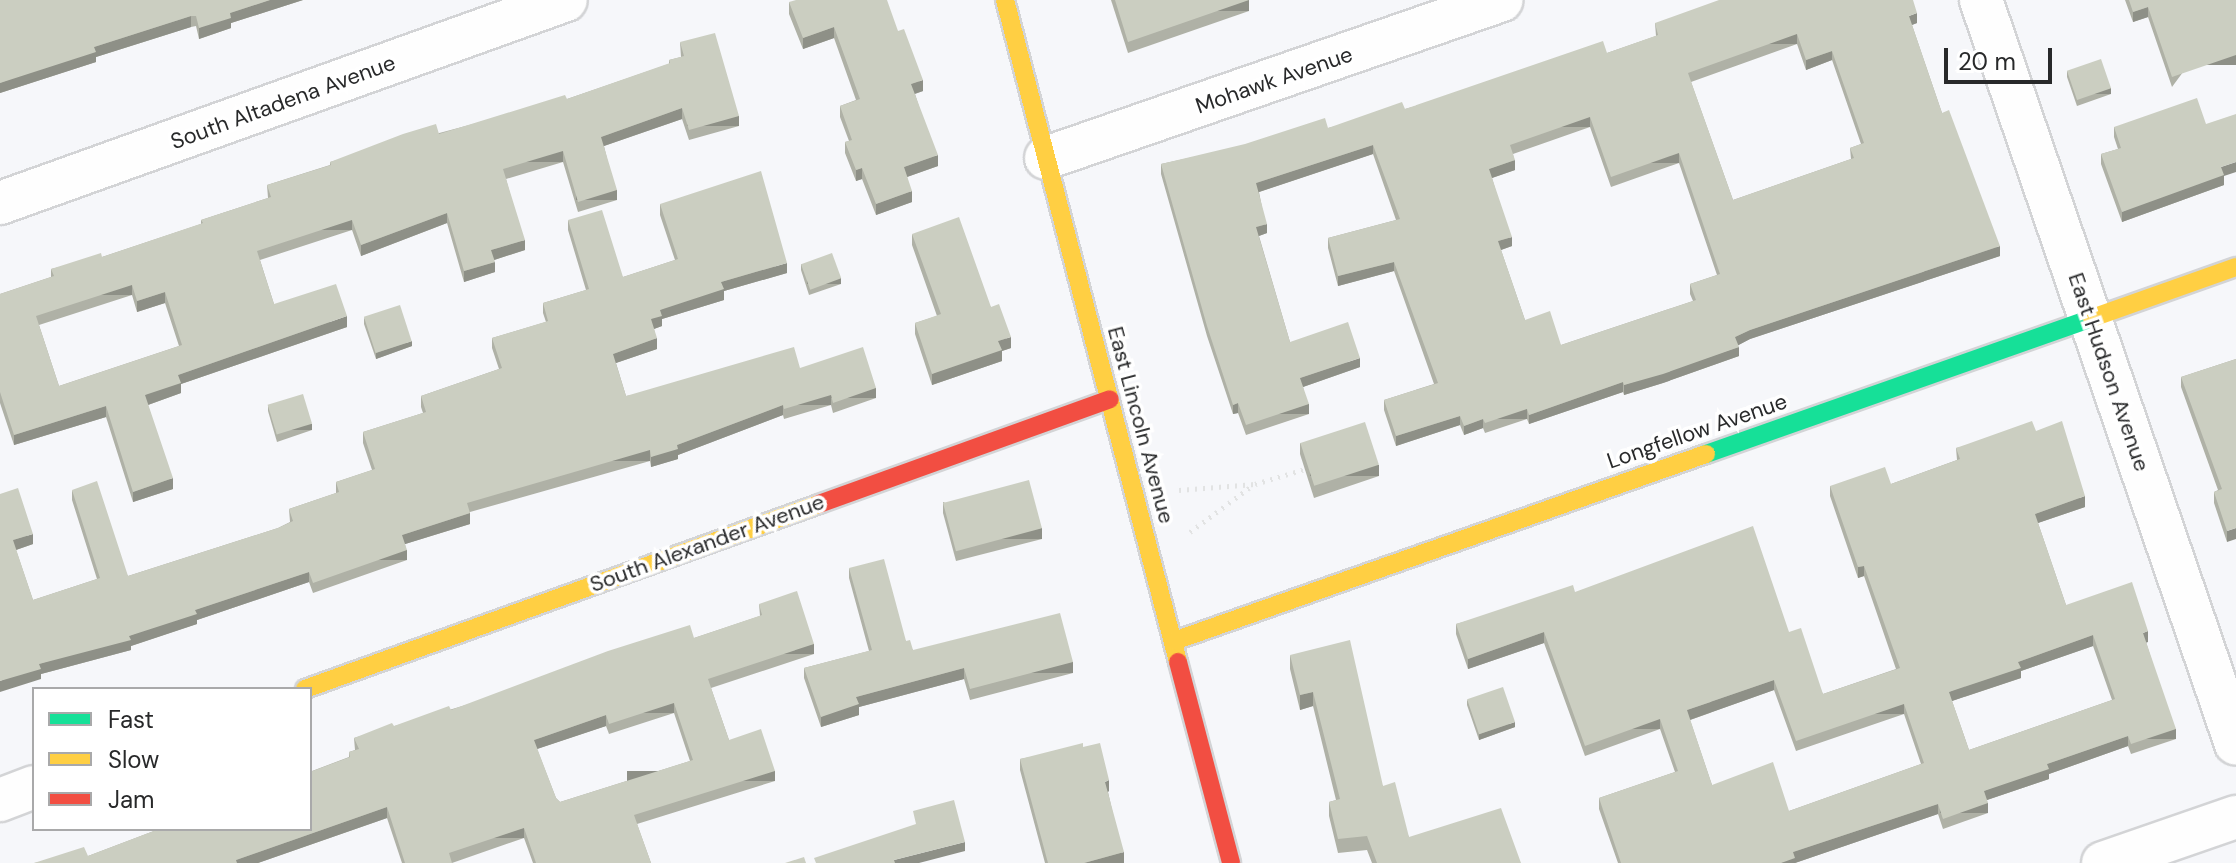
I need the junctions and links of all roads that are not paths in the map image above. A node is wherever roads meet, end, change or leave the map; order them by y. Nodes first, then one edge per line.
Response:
1 (566, 0) edge
2 (1005, 0) edge
3 (1501, 0) edge
4 (1981, 0) edge
5 (1046, 158) junction
6 (0, 203) edge
7 (2236, 267) edge
8 (2090, 318) junction
9 (1110, 399) junction
10 (1174, 641) junction
11 (311, 687) edge
12 (2236, 744) edge
13 (32, 788) edge
14 (0, 800) edge
15 (2236, 817) edge
16 (1231, 863) edge
17 (2103, 863) edge

1 - 6 street, South Altadena Avenue
2 - 5 street, East Lincoln Avenue
3 - 5 street, Mohawk Avenue
4 - 8 street, East Hudson Avenue
5 - 9 street, East Lincoln Avenue
7 - 8 street, Longfellow Avenue
8 - 10 street, Longfellow Avenue
8 - 12 street, East Hudson Avenue
9 - 10 street, East Lincoln Avenue
9 - 11 street, South Alexander Avenue
10 - 16 street, East Lincoln Avenue
13 - 14 street
15 - 17 street

